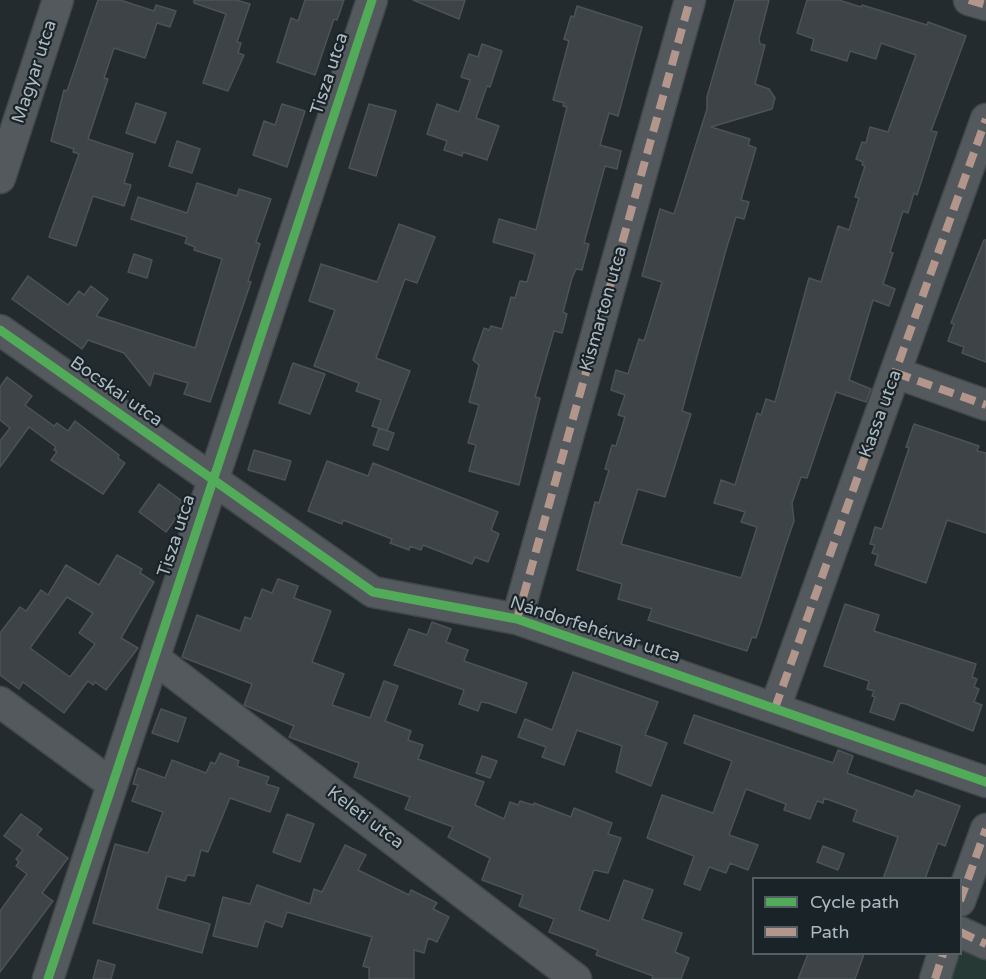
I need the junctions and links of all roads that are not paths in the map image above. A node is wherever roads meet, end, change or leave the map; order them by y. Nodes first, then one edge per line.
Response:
1 (58, 0) edge
2 (372, 0) edge
3 (690, 0) edge
4 (969, 0) edge
5 (986, 5) edge
6 (986, 119) edge
7 (0, 178) edge
8 (0, 330) edge
9 (896, 373) junction
10 (986, 405) edge
11 (212, 481) junction
12 (517, 619) junction
13 (154, 658) junction
14 (0, 702) edge
15 (775, 708) junction
16 (986, 782) edge
17 (112, 784) junction
18 (986, 829) edge
19 (962, 895) edge
20 (962, 933) edge
21 (986, 944) edge
22 (943, 955) edge
23 (48, 979) edge
24 (576, 979) edge
25 (935, 979) edge

1 - 7 street, Magyar utca
2 - 11 street, Tisza utca
3 - 12 street, Kismarton utca
4 - 5 street
6 - 9 street, Kassa utca
8 - 11 street, Bocskai utca
9 - 10 street
9 - 15 street, Kassa utca
11 - 12 street, Nándorfehérvár utca
11 - 13 street, Tisza utca
12 - 15 street, Nándorfehérvár utca
13 - 17 street, Tisza utca
13 - 24 street, Keleti utca
14 - 17 street
15 - 16 street, Nándorfehérvár utca
17 - 23 street, Tisza utca
18 - 19 street
20 - 21 street
22 - 25 street

